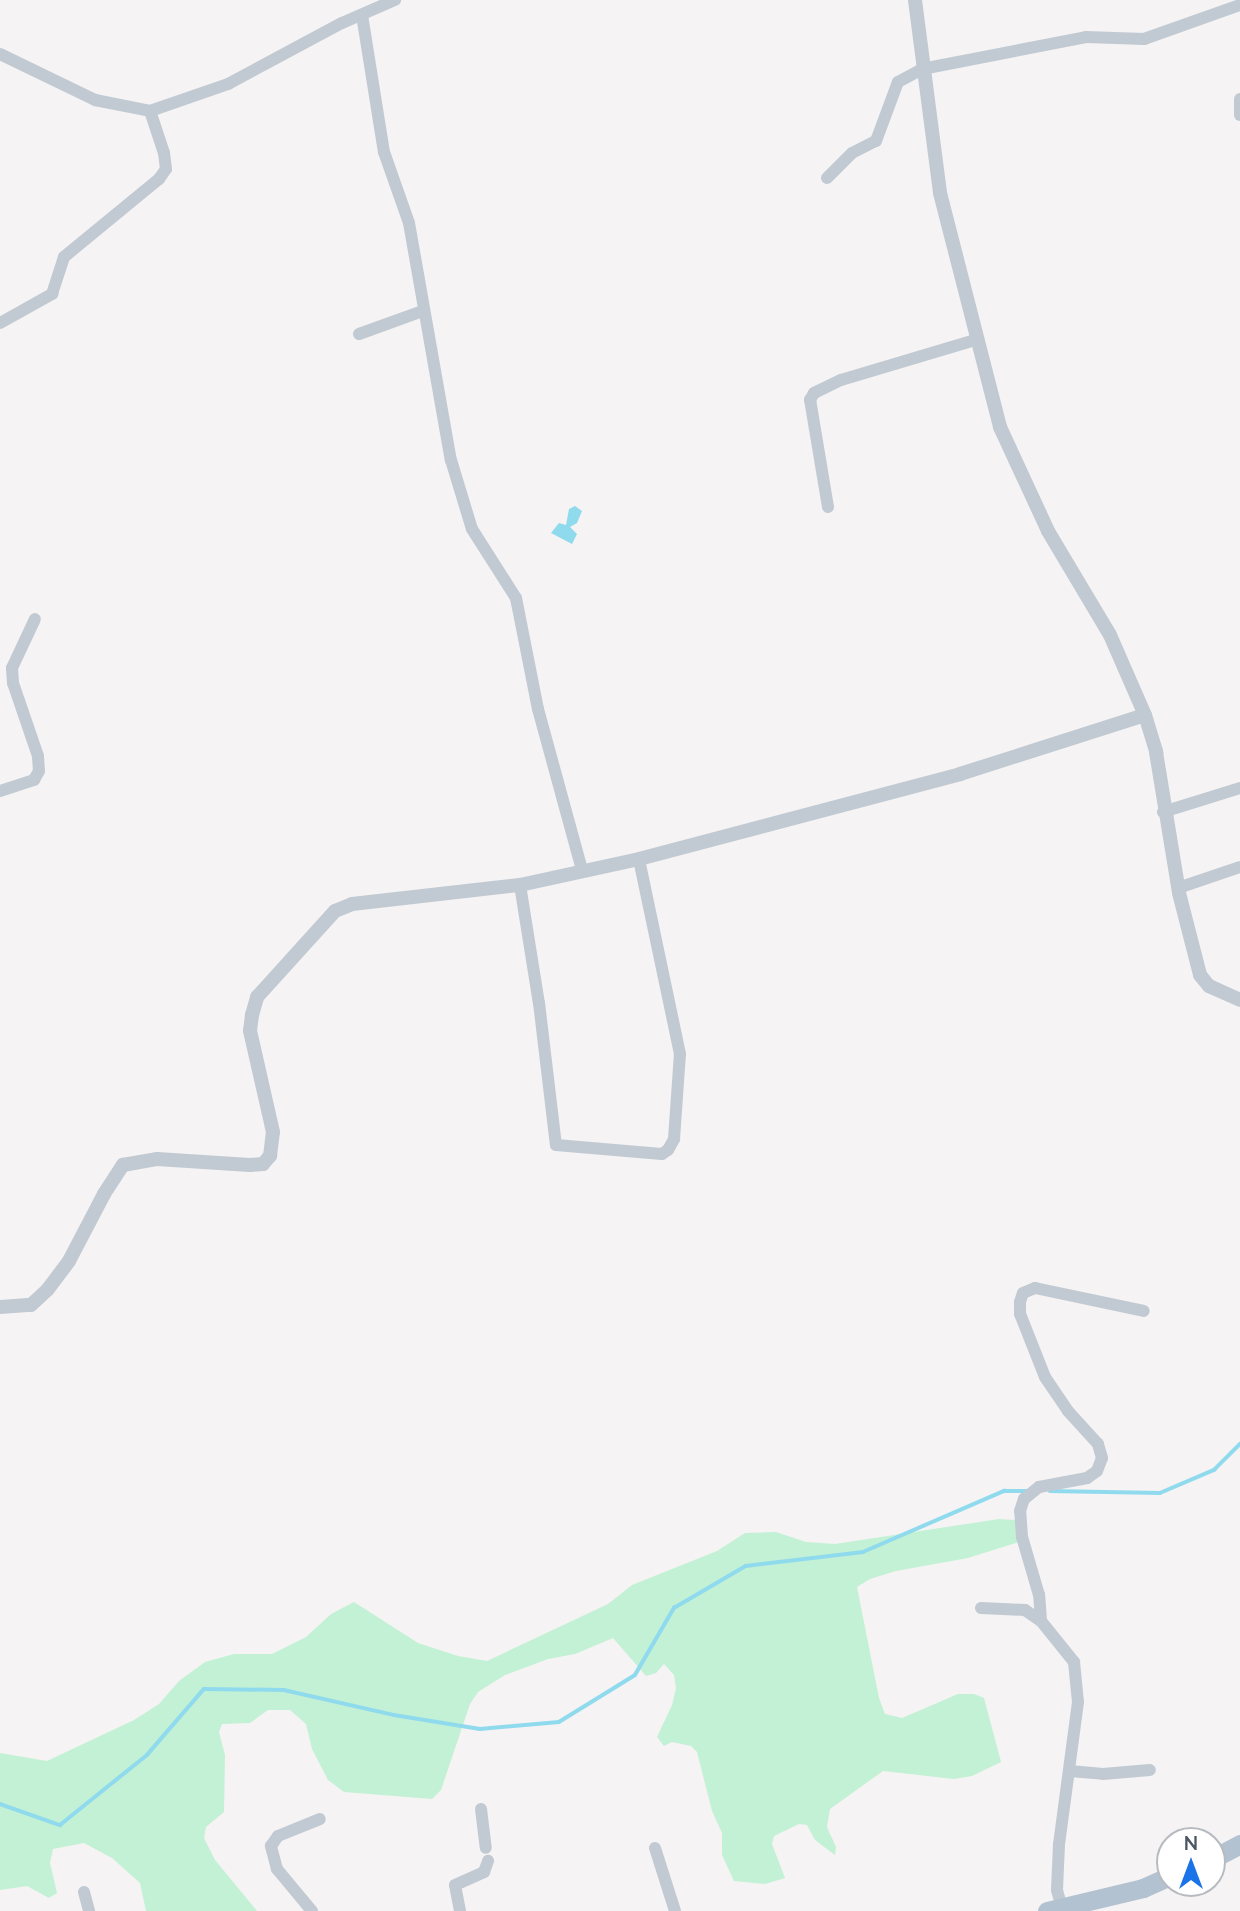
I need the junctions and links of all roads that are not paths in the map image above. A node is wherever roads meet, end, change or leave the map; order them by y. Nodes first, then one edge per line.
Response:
1 (395, 0) edge
2 (915, 0) edge
3 (1240, 5) edge
4 (362, 15) junction
5 (0, 54) edge
6 (922, 69) junction
7 (1240, 99) edge
8 (150, 111) junction
9 (1240, 115) edge
10 (827, 178) dead end
11 (423, 311) junction
12 (0, 323) edge
13 (359, 334) dead end
14 (975, 340) junction
15 (828, 507) dead end
16 (35, 619) dead end
17 (1145, 715) junction
18 (1240, 788) edge
19 (0, 791) edge
20 (1163, 812) junction
21 (639, 859) junction
22 (1240, 867) edge
23 (582, 870) junction
24 (520, 885) junction
25 (1178, 888) junction
26 (1240, 1000) edge
27 (0, 1307) edge
28 (1144, 1311) dead end
29 (981, 1608) dead end
30 (1041, 1621) junction
31 (1150, 1770) dead end
32 (1070, 1771) junction
33 (481, 1809) dead end
34 (320, 1819) dead end
35 (655, 1848) dead end
36 (1156, 1882) edge
37 (84, 1892) dead end
38 (1057, 1910) edge
39 (89, 1911) edge
40 (312, 1911) edge
41 (460, 1911) edge
42 (675, 1911) edge

1 - 4 street
2 - 6 street
3 - 6 street
4 - 8 street
4 - 11 street
5 - 8 street
6 - 10 street
6 - 14 street
7 - 9 street
8 - 12 street
11 - 13 street
11 - 23 street
14 - 15 street
14 - 17 street
16 - 19 street
17 - 20 street
17 - 21 street
18 - 20 street
20 - 25 street
21 - 23 street
21 - 24 street
22 - 25 street
23 - 24 street
24 - 27 street
25 - 26 street
28 - 30 street
29 - 30 street
30 - 32 street
31 - 32 street
32 - 38 street
33 - 41 street
34 - 40 street
35 - 42 street
36 - 38 main road
37 - 39 street

